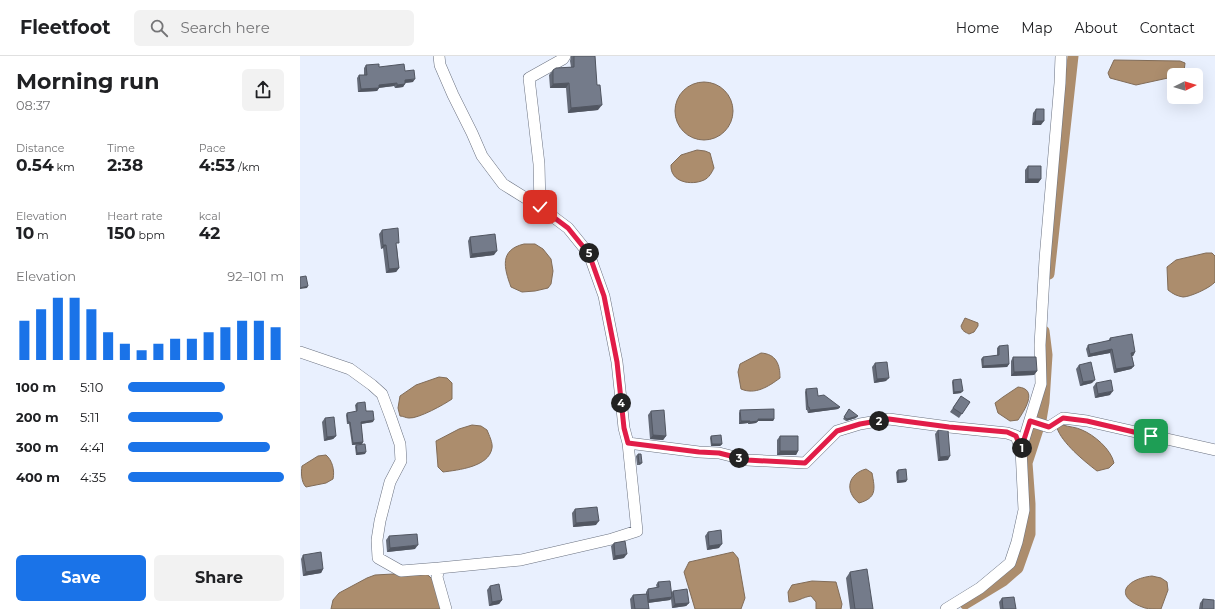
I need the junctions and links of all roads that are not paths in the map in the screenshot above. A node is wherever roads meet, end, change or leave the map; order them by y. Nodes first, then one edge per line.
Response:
1 (439, 56) edge
2 (565, 56) edge
3 (1061, 56) edge
4 (540, 207) junction
5 (300, 352) edge
6 (1030, 421) junction
7 (628, 443) junction
8 (1021, 449) junction
9 (1215, 450) edge
10 (439, 568) junction
11 (446, 609) edge
12 (946, 609) edge

1 - 4 street
2 - 4 street
3 - 6 street
4 - 7 street
5 - 10 street
6 - 8 street
6 - 9 street
7 - 8 street
7 - 10 street
8 - 12 street
10 - 11 street

